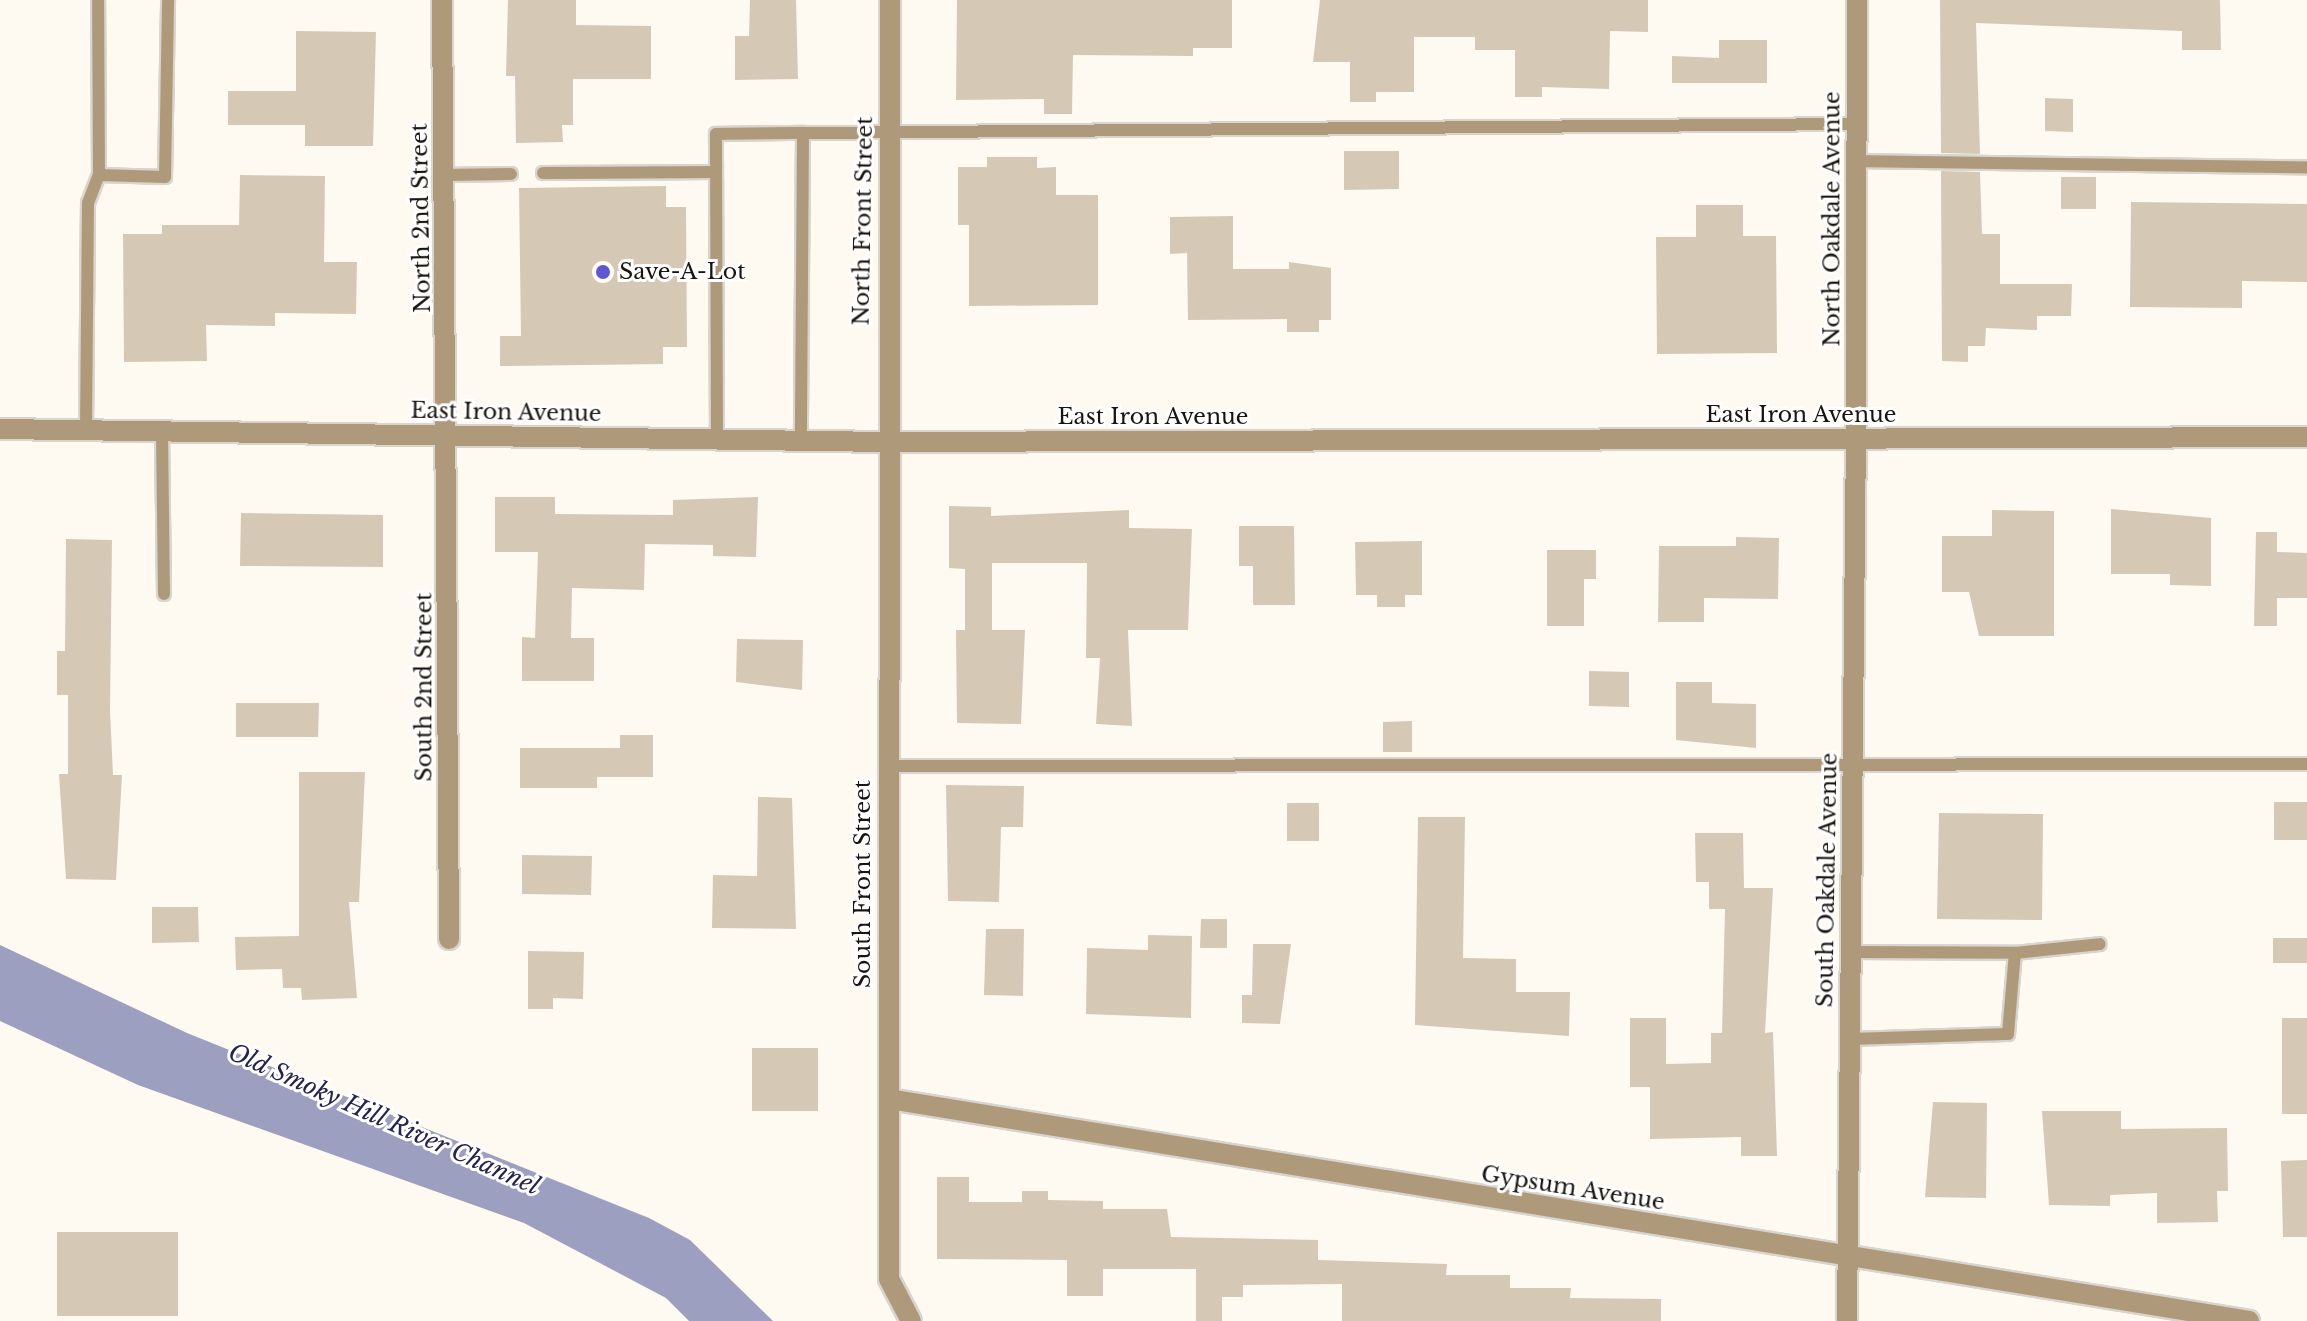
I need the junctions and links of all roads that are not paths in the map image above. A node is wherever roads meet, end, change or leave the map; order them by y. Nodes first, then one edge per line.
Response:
1 (98, 0) edge
2 (168, 0) edge
3 (442, 0) edge
4 (890, 0) edge
5 (1857, 0) edge
6 (1856, 124) junction
7 (888, 131) junction
8 (803, 133) junction
9 (1856, 161) junction
10 (2307, 167) edge
11 (716, 172) junction
12 (543, 173) dead end
13 (511, 174) dead end
14 (99, 175) junction
15 (444, 175) junction
16 (0, 429) edge
17 (86, 430) junction
18 (162, 431) junction
19 (448, 435) junction
20 (2307, 437) edge
21 (717, 439) junction
22 (1856, 439) junction
23 (801, 441) junction
24 (884, 442) junction
25 (164, 594) dead end
26 (2307, 764) edge
27 (1852, 765) junction
28 (886, 766) junction
29 (449, 939) dead end
30 (2100, 944) dead end
31 (1850, 952) junction
32 (2015, 953) junction
33 (1849, 1039) junction
34 (889, 1099) junction
35 (1847, 1257) junction
36 (911, 1321) edge
37 (1847, 1321) edge
38 (2249, 1321) edge

1 - 14 lane
2 - 14 lane
3 - 15 street, North 2nd Street
4 - 7 street, North Front Street
5 - 6 street, North Oakdale Avenue
6 - 7 lane
6 - 9 street, North Oakdale Avenue
7 - 8 lane
7 - 24 street, North Front Street
8 - 11 lane
8 - 23 lane
9 - 10 lane
9 - 22 street, North Oakdale Avenue
11 - 12 lane
11 - 21 lane
13 - 15 lane
14 - 17 lane
15 - 19 street, North 2nd Street
16 - 17 street, East Iron Avenue
17 - 18 street, East Iron Avenue
18 - 19 street, East Iron Avenue
18 - 25 lane
19 - 21 street, East Iron Avenue
19 - 29 street, South 2nd Street
20 - 22 street, East Iron Avenue
21 - 23 street, East Iron Avenue
22 - 24 street, East Iron Avenue
22 - 27 street, South Oakdale Avenue
23 - 24 street, East Iron Avenue
24 - 28 street, South Front Street
26 - 27 lane
27 - 28 lane
27 - 31 street, South Oakdale Avenue
28 - 34 street, South Front Street
30 - 32 lane
31 - 32 lane
31 - 33 street, South Oakdale Avenue
32 - 33 lane
33 - 35 street, South Oakdale Avenue
34 - 35 street, Gypsum Avenue
34 - 36 street, South Front Street
35 - 37 street, South Oakdale Avenue
35 - 38 street, Gypsum Avenue

